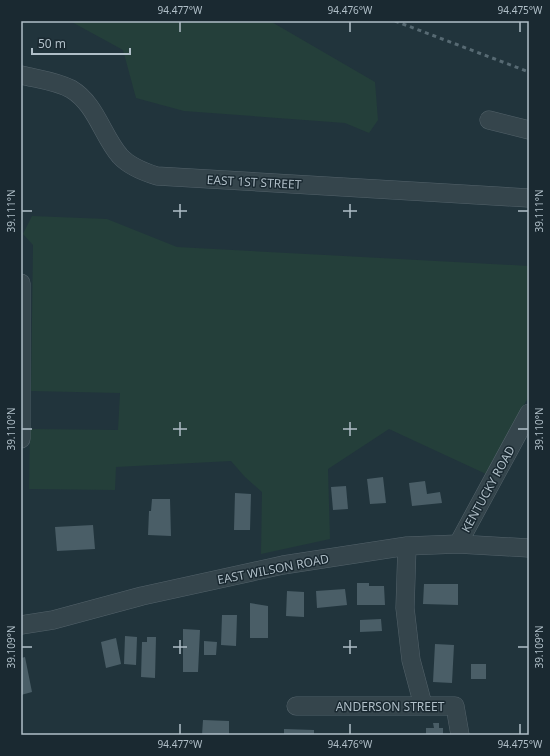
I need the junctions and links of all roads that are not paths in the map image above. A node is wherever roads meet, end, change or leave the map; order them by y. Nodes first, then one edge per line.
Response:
1 (21, 75) edge
2 (489, 120) dead end
3 (529, 130) edge
4 (529, 198) edge
5 (21, 282) edge
6 (21, 396) edge
7 (529, 413) edge
8 (21, 439) edge
9 (458, 544) junction
10 (407, 546) junction
11 (529, 548) edge
12 (21, 625) edge
13 (423, 705) junction
14 (296, 706) dead end
15 (460, 735) edge

1 - 4 street, EAST 1ST STREET
2 - 3 street
5 - 6 street
6 - 8 street
7 - 9 street, KENTUCKY ROAD
9 - 10 street, EAST WILSON ROAD
9 - 11 street, EAST WILSON ROAD
10 - 12 street, EAST WILSON ROAD
10 - 13 street
13 - 14 street, ANDERSON STREET
13 - 15 street, ANDERSON STREET

